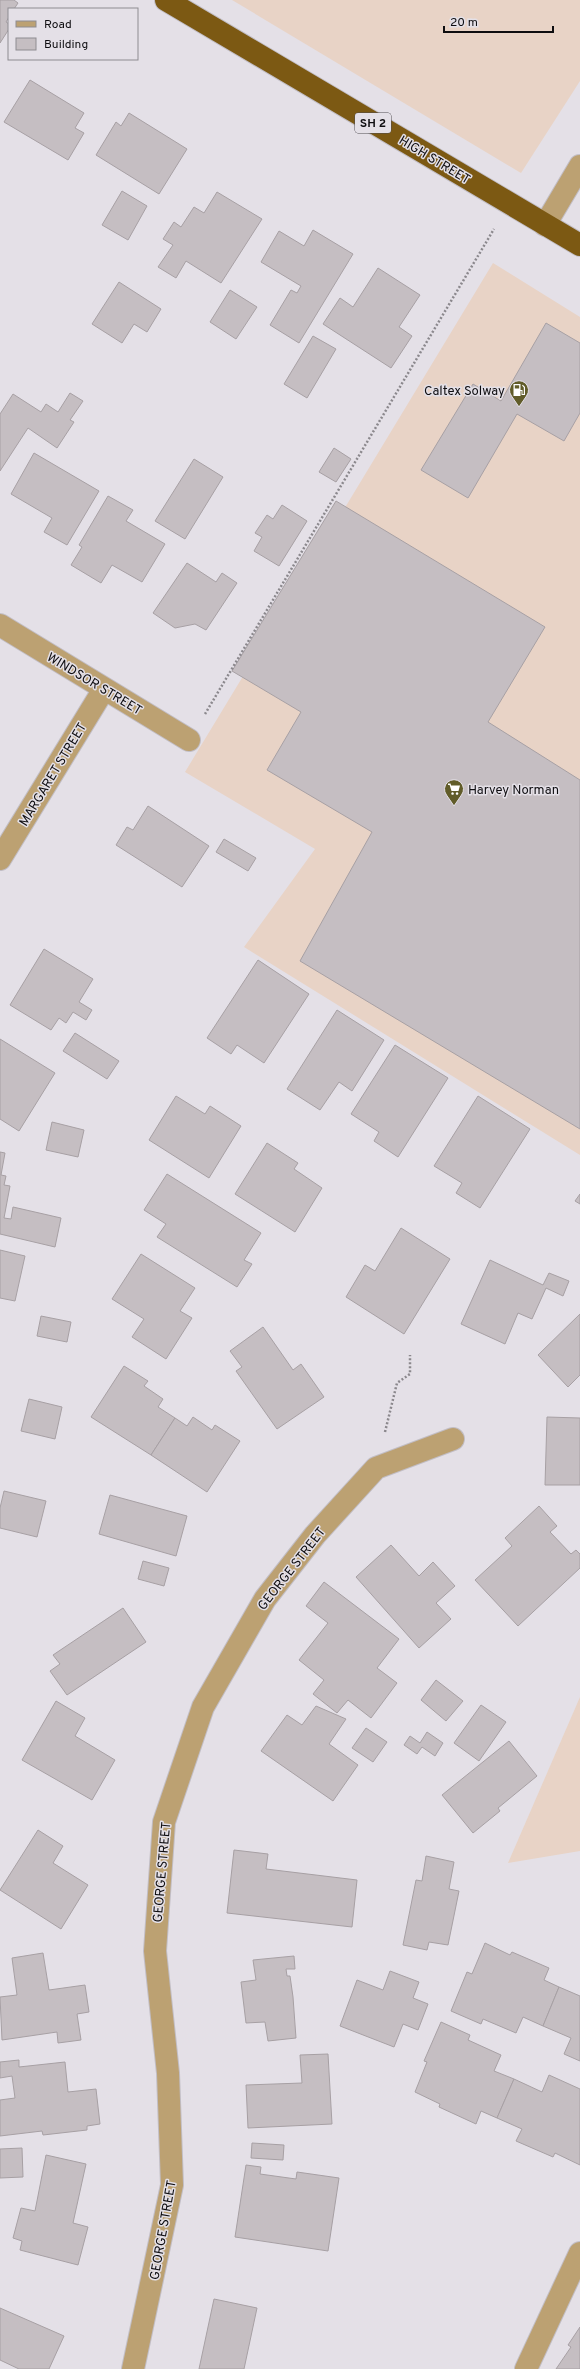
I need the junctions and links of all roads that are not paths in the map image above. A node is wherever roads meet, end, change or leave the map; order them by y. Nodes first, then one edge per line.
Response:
1 (166, 0) edge
2 (580, 166) edge
3 (545, 225) junction
4 (580, 245) edge
5 (0, 626) edge
6 (104, 689) junction
7 (189, 740) road end
8 (0, 859) edge
9 (453, 1439) dead end
10 (580, 2253) edge
11 (133, 2369) edge
12 (526, 2369) edge

1 - 3 highway, HIGH STREET / SH 2
2 - 3 street
3 - 4 highway, HIGH STREET / SH 2
5 - 6 street, WINDSOR STREET
6 - 7 street, WINDSOR STREET
6 - 8 street, MARGARET STREET
9 - 11 street, GEORGE STREET
10 - 12 street

